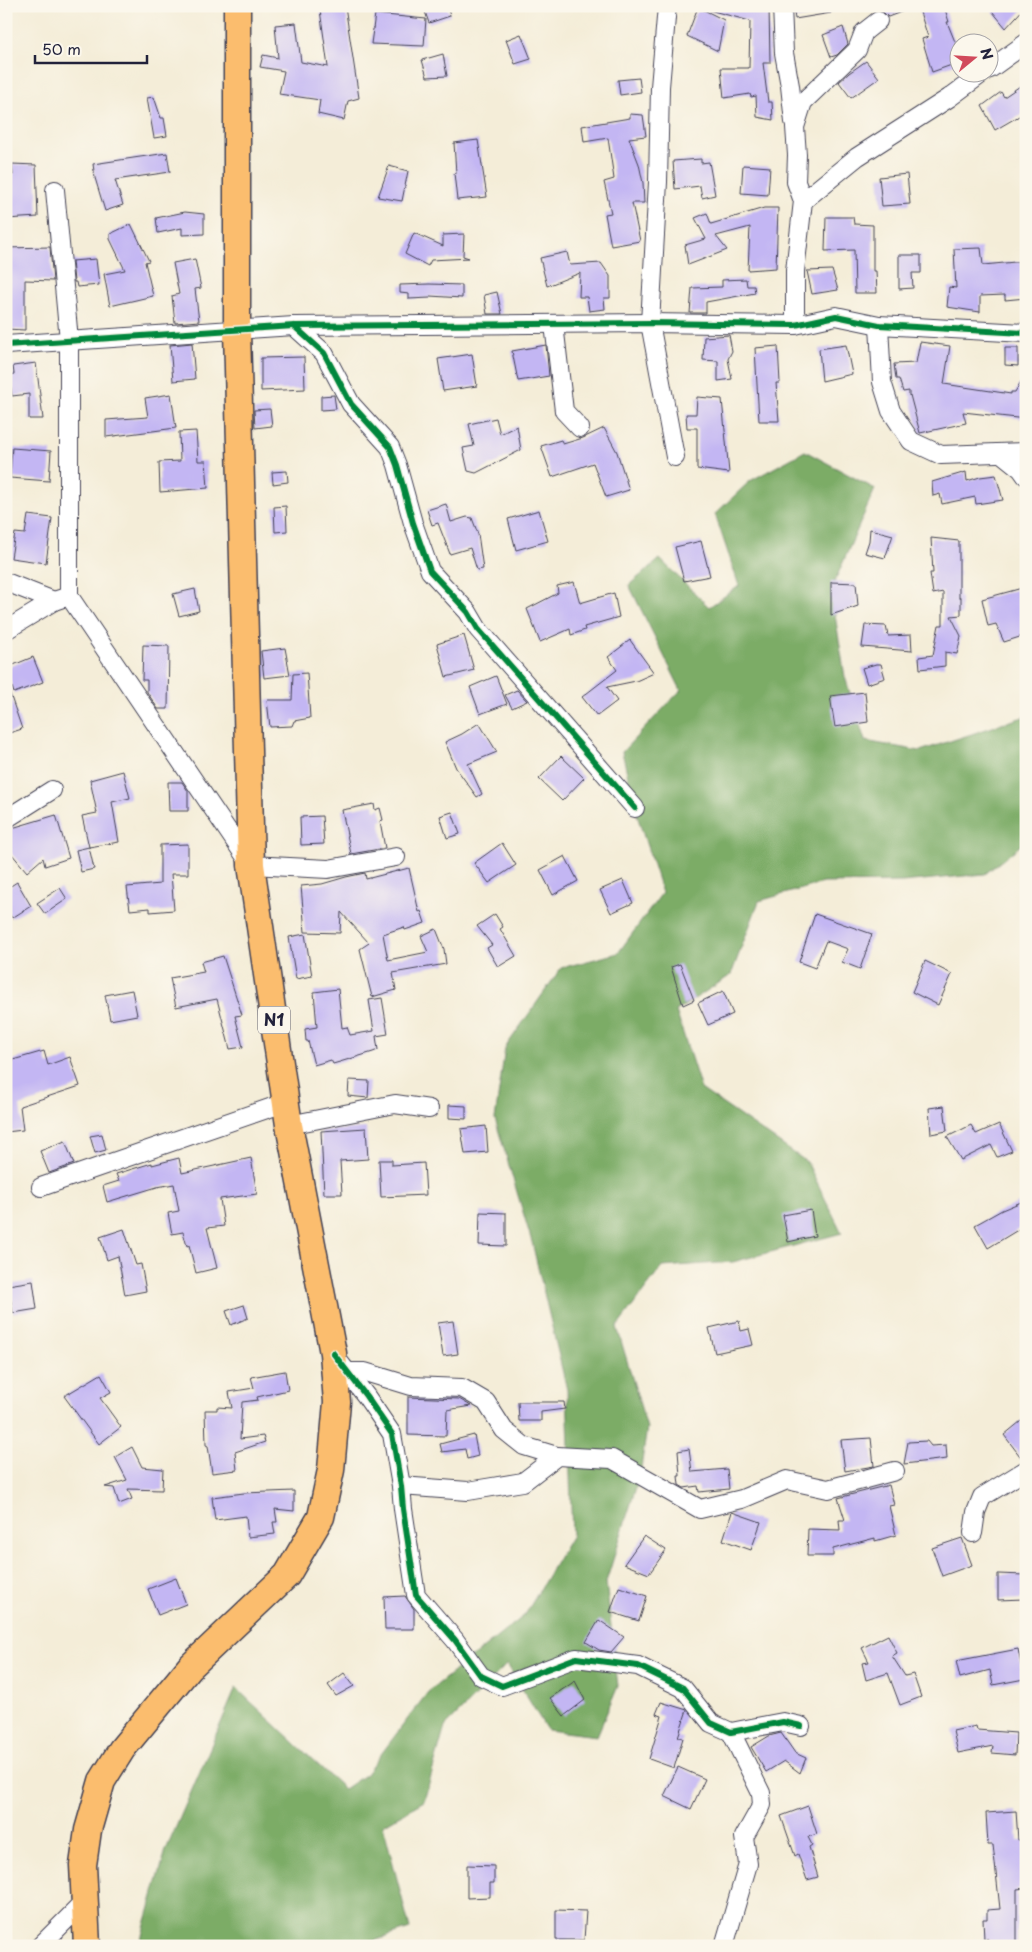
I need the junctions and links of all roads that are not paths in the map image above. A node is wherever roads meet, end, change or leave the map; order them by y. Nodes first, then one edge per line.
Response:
1 (237, 6) edge
2 (666, 6) edge
3 (782, 6) edge
4 (878, 21) dead end
5 (1026, 43) edge
6 (1000, 62) edge
7 (971, 82) edge
8 (795, 127) junction
9 (55, 190) dead end
10 (803, 201) junction
11 (554, 324) junction
12 (650, 324) junction
13 (794, 325) junction
14 (879, 325) junction
15 (294, 326) junction
16 (237, 330) junction
17 (1026, 333) edge
18 (68, 340) junction
19 (6, 345) edge
20 (580, 428) dead end
21 (1026, 452) edge
22 (1001, 453) junction
23 (675, 457) dead end
24 (1026, 476) edge
25 (6, 582) edge
26 (62, 599) junction
27 (6, 630) edge
28 (52, 790) dead end
29 (635, 808) dead end
30 (6, 819) edge
31 (396, 857) dead end
32 (251, 865) junction
33 (429, 1110) dead end
34 (288, 1113) junction
35 (41, 1187) dead end
36 (341, 1363) junction
37 (557, 1456) junction
38 (1026, 1470) edge
39 (895, 1471) dead end
40 (401, 1486) junction
41 (973, 1533) dead end
42 (801, 1726) dead end
43 (731, 1732) junction
44 (84, 1902) junction
45 (40, 1946) edge
46 (87, 1946) edge
47 (724, 1946) edge

1 - 16 highway, N1
2 - 12 street
3 - 8 street
4 - 8 street
5 - 6 street
7 - 10 street
8 - 10 street
9 - 18 street
10 - 13 street
11 - 12 street
11 - 15 street
11 - 20 street
12 - 13 street
12 - 23 street
13 - 14 street
14 - 17 street
14 - 22 street
15 - 16 street
15 - 29 street
16 - 18 street
16 - 32 highway, N1
18 - 19 street
18 - 26 street
21 - 22 street
22 - 24 street
25 - 26 street
26 - 27 street
26 - 32 street
28 - 30 street
31 - 32 street
32 - 34 highway, N1
33 - 34 street
34 - 35 street
34 - 36 highway, N1
36 - 37 street
36 - 40 street
36 - 44 highway, N1
37 - 39 street
37 - 40 street
38 - 41 street
40 - 43 street
42 - 43 street
43 - 47 street
44 - 45 street
44 - 46 highway, N1

